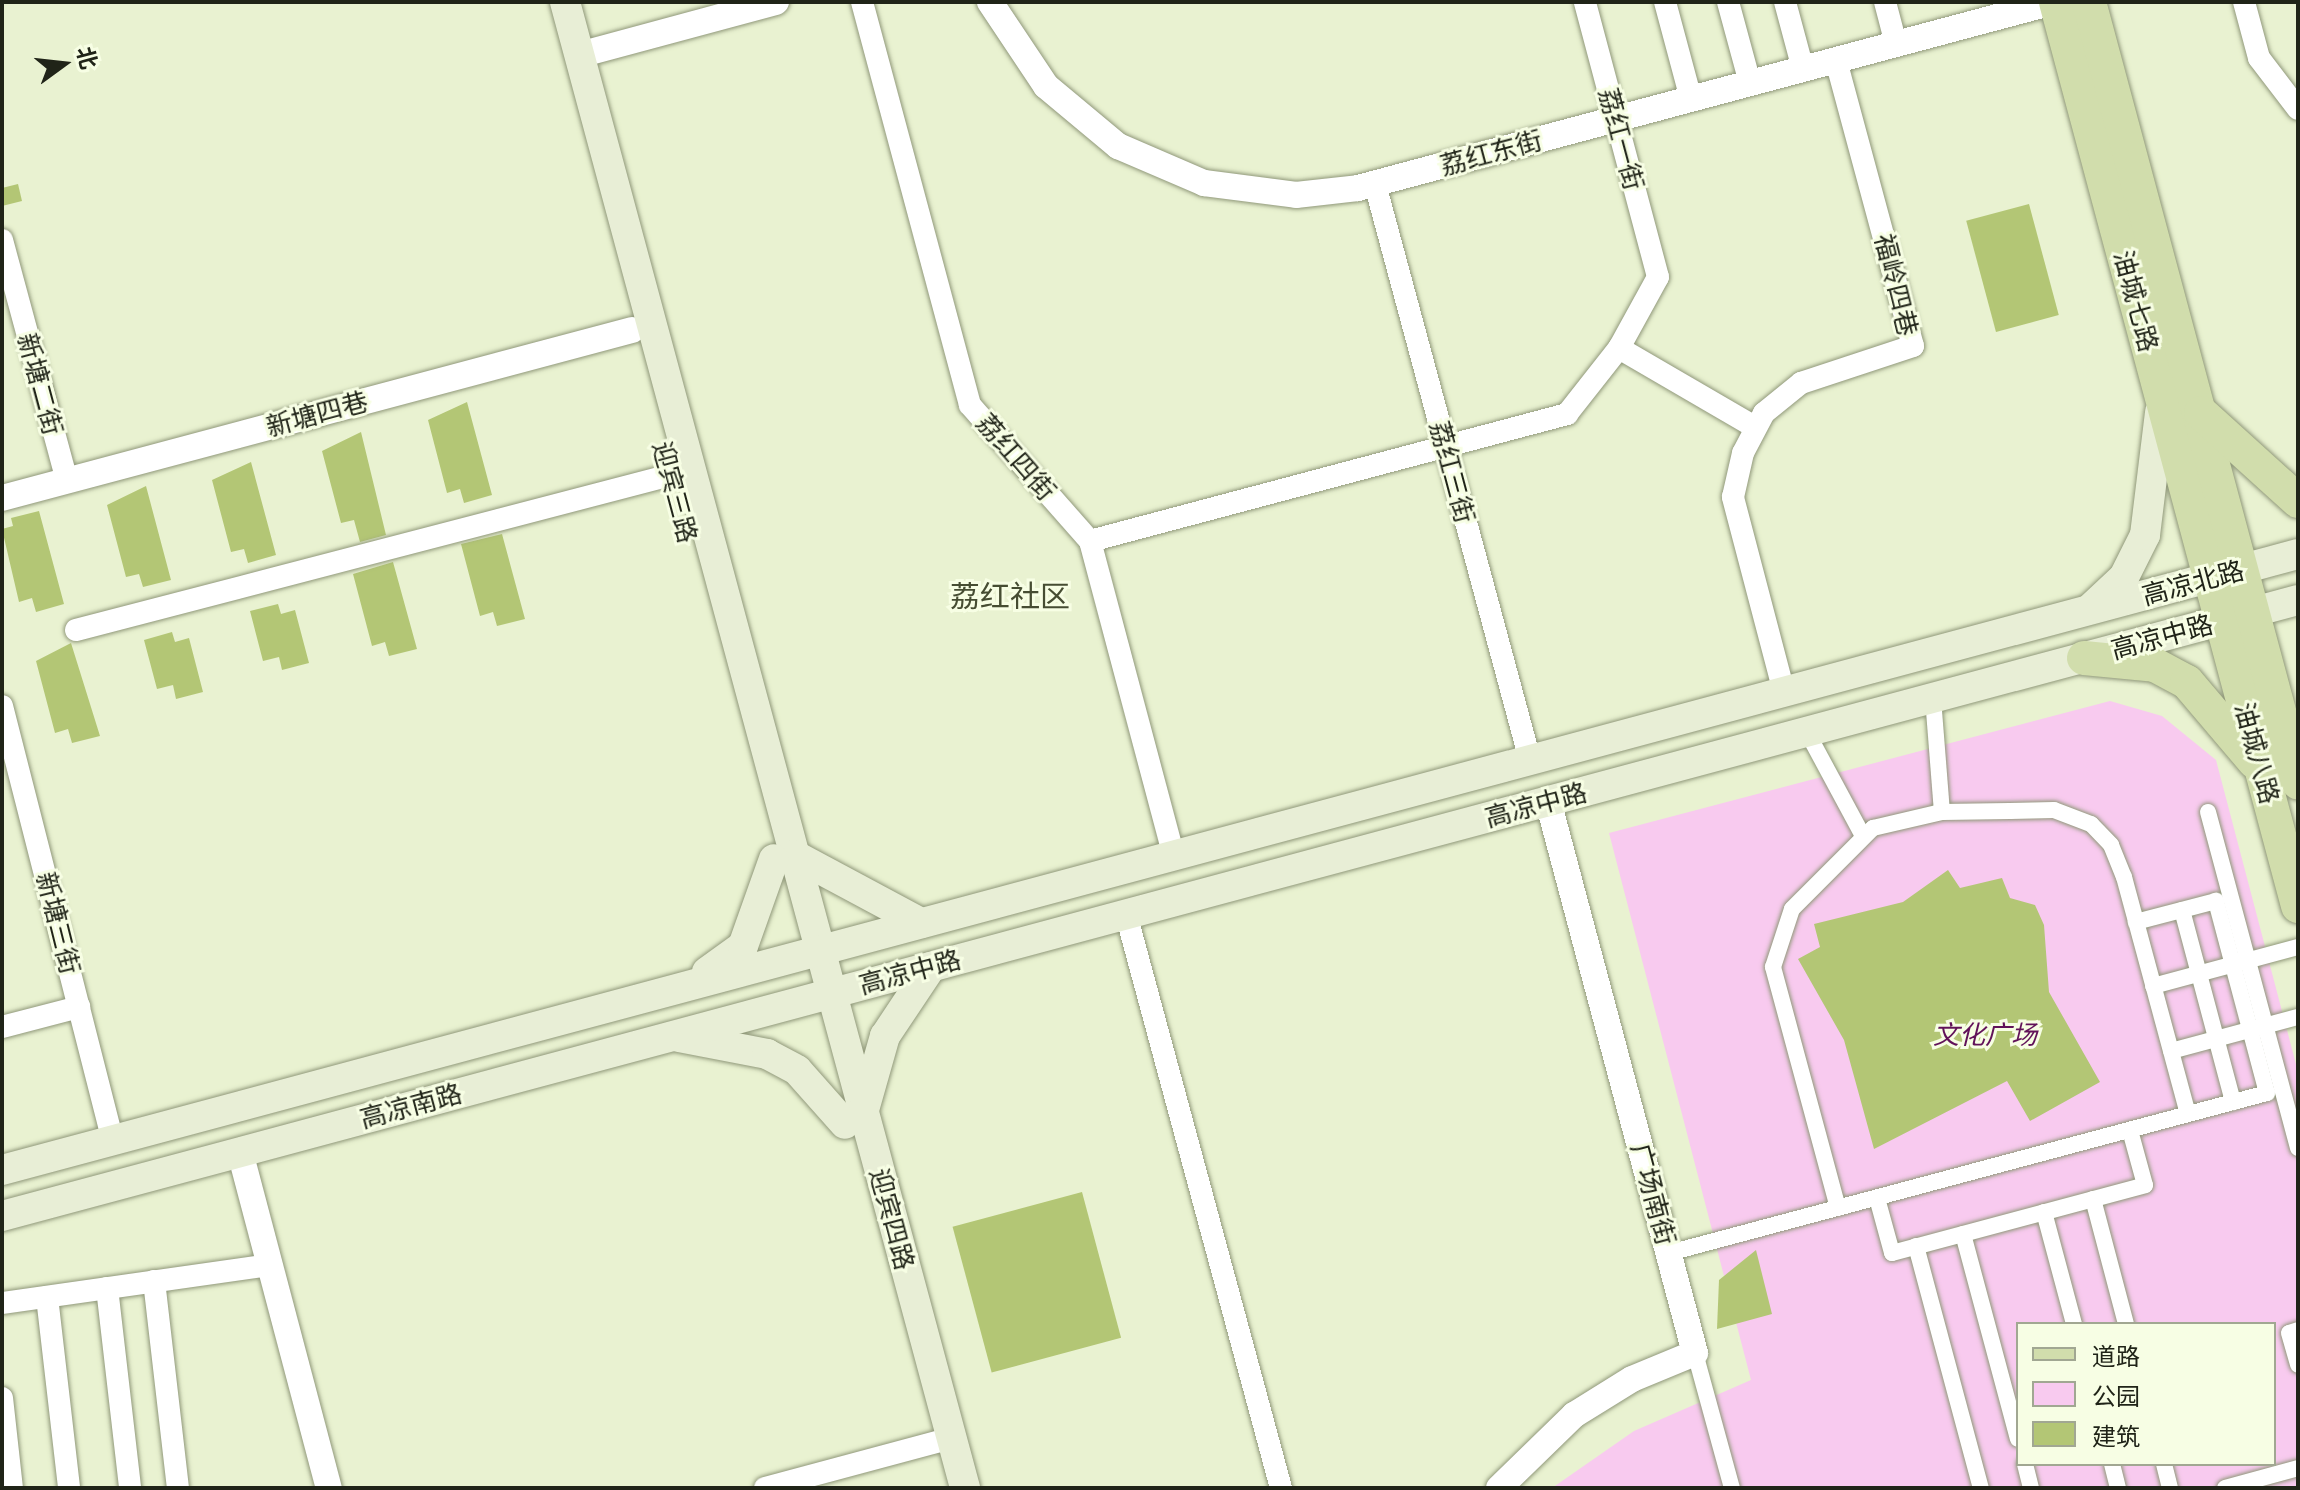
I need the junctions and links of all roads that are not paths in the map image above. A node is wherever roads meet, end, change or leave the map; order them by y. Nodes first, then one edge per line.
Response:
1 (544, 2) edge
2 (565, 2) edge
3 (776, 2) edge
4 (862, 2) edge
5 (990, 2) edge
6 (1585, 2) edge
7 (1665, 2) edge
8 (1728, 2) edge
9 (1785, 2) edge
10 (1885, 2) edge
11 (2054, 2) edge
12 (2089, 2) edge
13 (2244, 2) edge
14 (1896, 44) junction
15 (579, 55) junction
16 (1836, 60) junction
17 (1803, 69) junction
18 (1750, 83) junction
19 (1691, 99) junction
20 (2298, 109) edge
21 (1616, 119) junction
22 (1375, 184) junction
23 (2, 240) edge
24 (632, 330) junction
25 (1619, 348) junction
26 (2161, 395) junction
27 (2199, 411) junction
28 (1755, 427) junction
29 (1445, 446) junction
30 (671, 475) junction
31 (67, 481) junction
32 (2, 498) edge
33 (2298, 501) edge
34 (1090, 541) junction
35 (2298, 554) edge
36 (2231, 595) junction
37 (2298, 600) edge
38 (2087, 611) junction
39 (76, 630) dead end
40 (1960, 645) junction
41 (2084, 658) junction
42 (1972, 688) junction
43 (1784, 692) junction
44 (1933, 698) junction
45 (2, 706) edge
46 (1807, 732) junction
47 (2295, 751) edge
48 (1530, 760) junction
49 (2262, 771) junction
50 (12, 784) edge
51 (1548, 801) junction
52 (1942, 812) junction
53 (2208, 812) dead end
54 (1863, 836) junction
55 (1174, 856) junction
56 (784, 857) junction
57 (1056, 887) junction
58 (2298, 906) edge
59 (2182, 910) junction
60 (1126, 914) junction
61 (2136, 922) junction
62 (921, 923) junction
63 (1067, 930) junction
64 (2298, 947) edge
65 (2240, 962) junction
66 (931, 967) junction
67 (2199, 974) junction
68 (814, 976) junction
69 (2153, 986) junction
70 (664, 992) junction
71 (79, 1007) junction
72 (2298, 1017) edge
73 (2, 1027) edge
74 (2258, 1028) junction
75 (527, 1029) junction
76 (673, 1036) junction
77 (2216, 1039) junction
78 (2171, 1051) junction
79 (538, 1072) junction
80 (2233, 1102) junction
81 (2188, 1114) junction
82 (854, 1118) junction
83 (2130, 1130) junction
84 (113, 1140) junction
85 (2298, 1148) edge
86 (240, 1152) junction
87 (2, 1170) edge
88 (1877, 1198) junction
89 (2093, 1199) junction
90 (1838, 1208) junction
91 (2044, 1212) junction
92 (2, 1216) edge
93 (1963, 1234) junction
94 (1916, 1246) junction
95 (1669, 1253) junction
96 (270, 1265) junction
97 (154, 1281) junction
98 (107, 1288) junction
99 (47, 1297) junction
100 (2, 1303) edge
101 (2073, 1322) edge
102 (2125, 1322) edge
103 (2298, 1330) edge
104 (1695, 1353) junction
105 (2298, 1365) edge
106 (2, 1398) edge
107 (2016, 1432) edge
108 (942, 1441) junction
109 (2026, 1466) edge
110 (2112, 1466) edge
111 (2164, 1466) edge
112 (2298, 1468) edge
113 (2253, 1484) edge
114 (12, 1488) edge
115 (69, 1488) edge
116 (130, 1488) edge
117 (178, 1488) edge
118 (329, 1488) edge
119 (765, 1488) edge
120 (944, 1488) edge
121 (965, 1488) edge
122 (1281, 1488) edge
123 (1499, 1488) edge
124 (1732, 1488) edge
125 (1981, 1488) edge
126 (2031, 1488) edge
127 (2118, 1488) edge
128 (2170, 1488) edge
129 (2225, 1488) edge

1 - 24 main road, 迎宾三路
2 - 15 main road, 迎宾三路
3 - 15 street
4 - 34 street, 荔红四街
5 - 22 street, 荔红东街
6 - 21 street, 荔红一街
7 - 19 street
8 - 18 street
9 - 17 street
10 - 14 street
11 - 14 street, 荔红东街
11 - 26 main road, 油城七路
12 - 27 main road, 油城七路
13 - 20 street
14 - 16 street, 荔红东街
15 - 56 main road, 迎宾三路
16 - 17 street, 荔红东街
16 - 28 street, 福岭四巷
17 - 18 street, 荔红东街
18 - 19 street, 荔红东街
19 - 21 street, 荔红东街
21 - 22 street, 荔红东街
21 - 25 street, 荔红一街
22 - 29 street, 荔红三街
23 - 31 street, 新塘二街
24 - 30 main road, 迎宾三路
24 - 31 street, 新塘四巷
25 - 28 street
25 - 29 street
26 - 36 main road, 油城七路
26 - 38 main road
27 - 33 main road
27 - 36 main road, 油城七路
28 - 43 street, 福岭四巷
29 - 34 street
29 - 48 street, 荔红三街
30 - 39 street
30 - 56 main road, 迎宾三路
31 - 32 street, 新塘四巷
34 - 55 street, 荔红四街
35 - 36 main road, 高凉北路
36 - 37 main road, 高凉北路
36 - 38 main road, 高凉北路
36 - 41 main road, 高凉中路
36 - 47 main road, 油城八路
36 - 49 main road, 油城八路
38 - 40 main road, 高凉中路
40 - 42 main road
40 - 43 main road, 高凉中路
41 - 42 main road, 高凉中路
41 - 49 main road
42 - 44 main road, 高凉中路
43 - 48 main road, 高凉中路
44 - 46 main road, 高凉中路
44 - 52 street
45 - 50 street, 新塘三街
46 - 51 main road, 高凉中路
46 - 54 street
48 - 55 main road, 高凉中路
49 - 58 main road, 油城八路
50 - 71 street, 新塘三街
51 - 60 main road, 高凉中路
51 - 95 street, 广场南街
52 - 54 street
52 - 61 street
53 - 65 street
54 - 90 street
55 - 57 main road, 高凉中路
56 - 62 main road
56 - 68 main road, 迎宾三路
56 - 70 main road
57 - 62 main road, 高凉中路
57 - 63 main road
59 - 61 street
59 - 65 street
59 - 67 street
60 - 63 main road, 高凉中路
60 - 122 street
61 - 69 street
62 - 68 main road, 高凉中路
63 - 66 main road, 高凉中路
64 - 65 street
65 - 67 street
65 - 74 street
66 - 68 main road, 高凉中路
66 - 82 main road
67 - 69 street
67 - 77 street
68 - 70 main road, 高凉南路
68 - 76 main road, 高凉南路
68 - 82 main road, 迎宾四路
69 - 78 street
70 - 75 main road, 高凉南路
71 - 73 street
71 - 84 street, 新塘三街
72 - 74 street
74 - 77 street
74 - 80 street
74 - 85 street
75 - 79 main road
75 - 84 main road, 高凉南路
76 - 79 main road, 高凉南路
76 - 82 main road
77 - 78 street
77 - 80 street
78 - 81 street
79 - 86 main road, 高凉南路
80 - 81 street
81 - 83 street
82 - 108 main road, 迎宾四路
83 - 88 street
83 - 89 street
84 - 87 main road, 高凉南路
86 - 92 main road, 高凉南路
86 - 96 street
88 - 90 street
88 - 94 street
89 - 91 street
89 - 102 street
90 - 95 street
91 - 93 street
91 - 101 street
93 - 94 street
93 - 107 street
94 - 125 street
95 - 104 street, 广场南街
96 - 97 street
96 - 118 street
97 - 98 street
97 - 117 street
98 - 99 street
98 - 116 street
99 - 100 street
99 - 115 street
103 - 105 street
104 - 123 street
104 - 124 street
106 - 114 street
108 - 119 street
108 - 120 main road, 迎宾四路
108 - 121 main road, 迎宾四路
109 - 126 street
110 - 127 street
111 - 128 street
112 - 113 street
113 - 129 street

